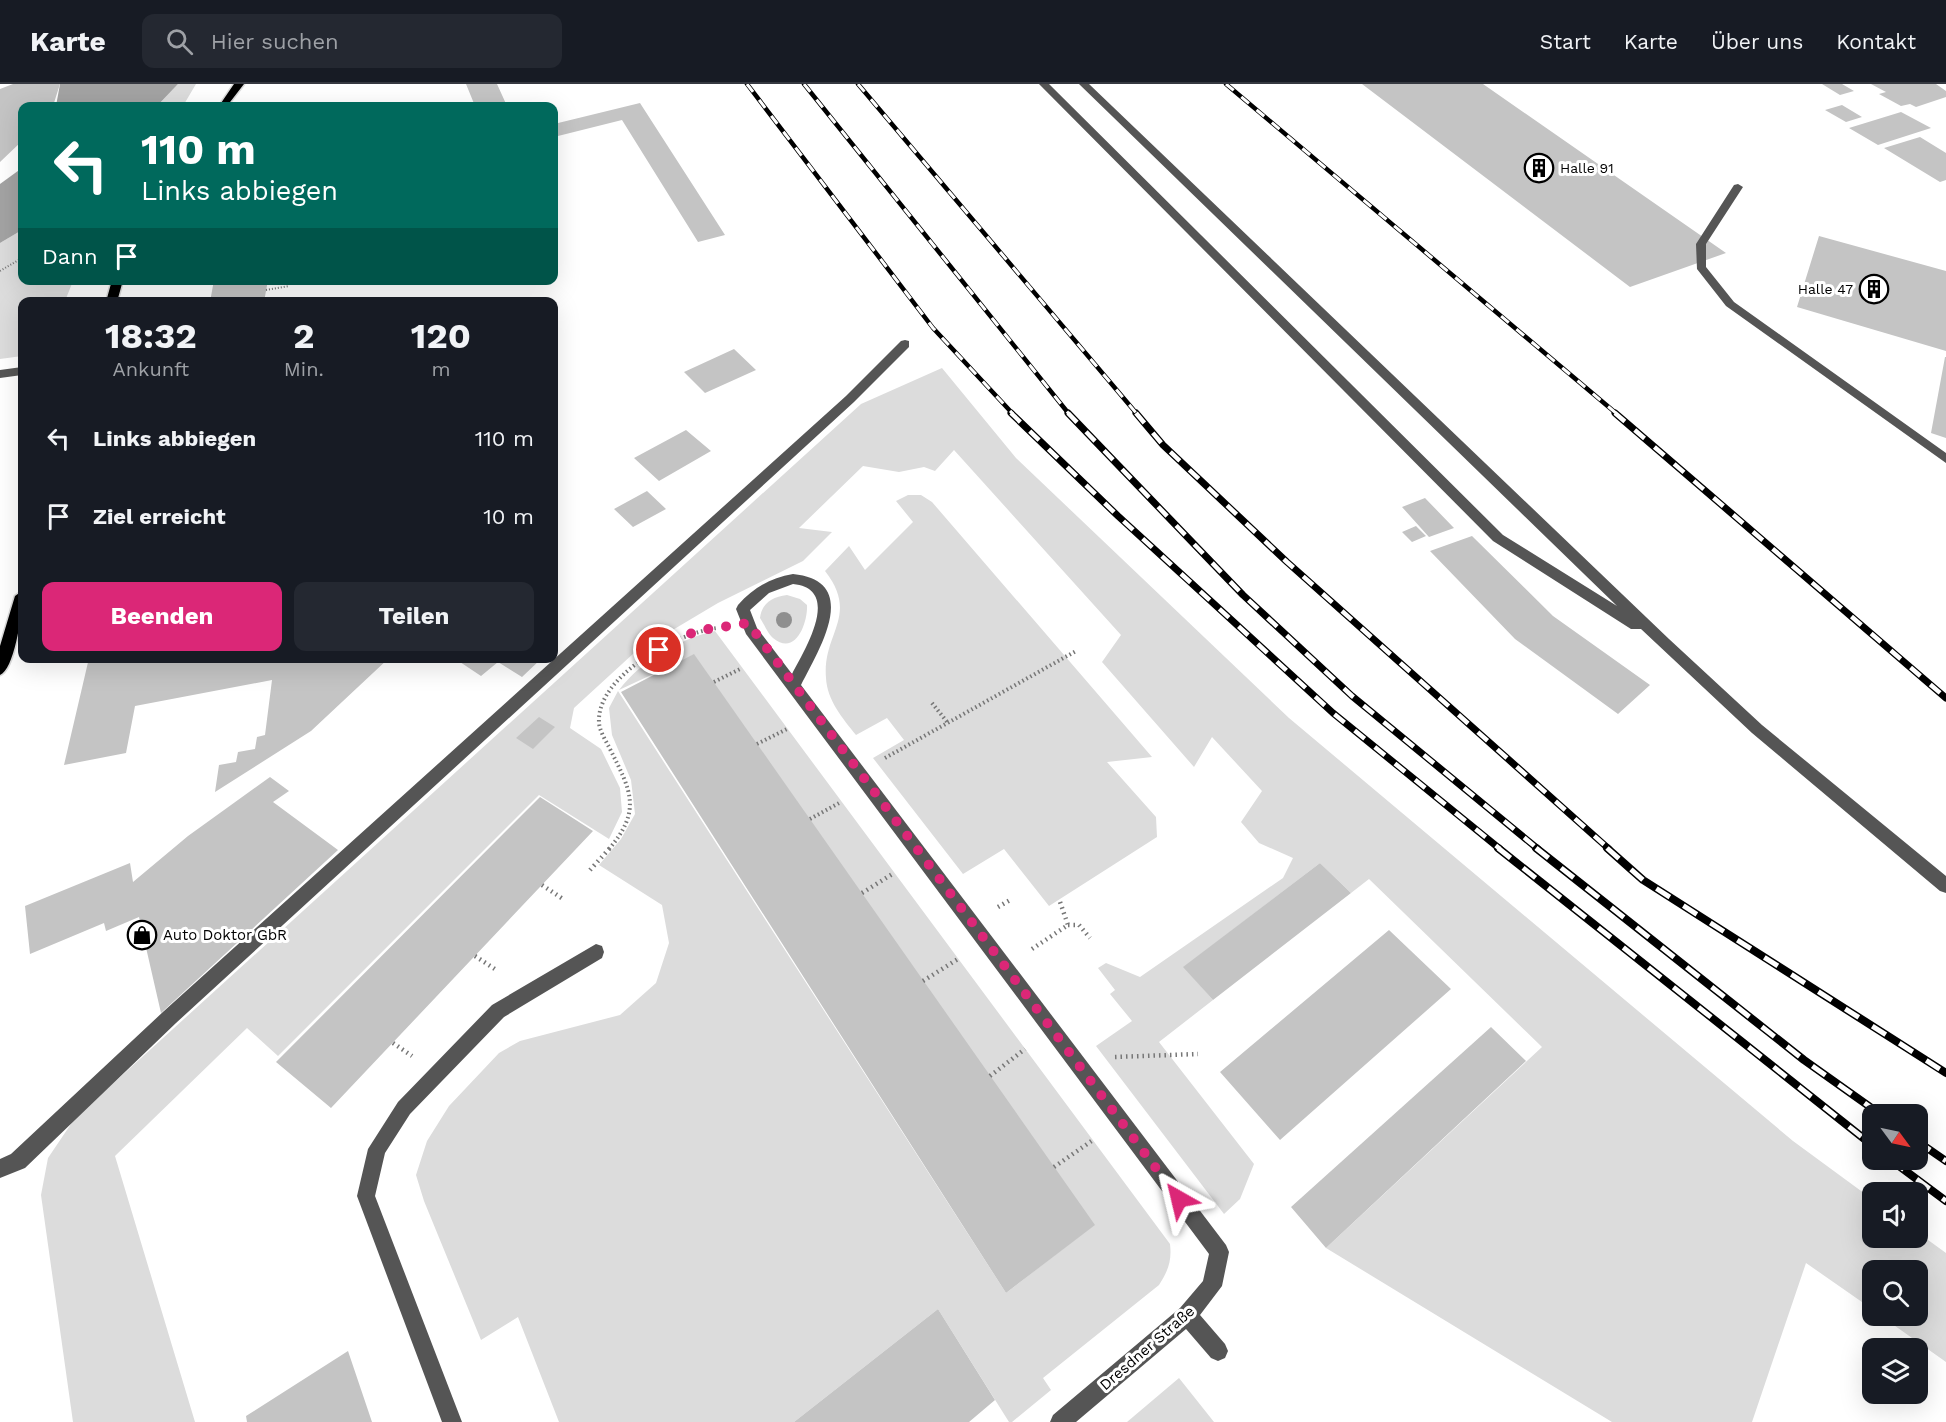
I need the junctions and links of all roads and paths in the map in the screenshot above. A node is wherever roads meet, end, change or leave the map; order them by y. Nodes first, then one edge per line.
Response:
1 (239, 84) edge
2 (1044, 84) edge
3 (1084, 84) edge
4 (226, 102) edge
5 (1738, 187) dead end
6 (18, 260) edge
7 (0, 271) edge
8 (289, 286) dead end
9 (266, 290) dead end
10 (905, 344) dead end
11 (18, 371) edge
12 (0, 374) edge
13 (1946, 459) edge
14 (18, 609) edge
15 (748, 623) junction
16 (1664, 643) junction
17 (1076, 651) dead end
18 (0, 669) edge
19 (794, 685) junction
20 (932, 703) dead end
21 (948, 723) junction
22 (796, 724) dead end
23 (757, 744) dead end
24 (859, 772) junction
25 (849, 796) dead end
26 (810, 819) dead end
27 (903, 867) dead end
28 (590, 870) dead end
29 (542, 885) dead end
30 (1946, 886) edge
31 (862, 893) dead end
32 (563, 899) dead end
33 (1059, 899) dead end
34 (1068, 925) junction
35 (1090, 938) dead end
36 (984, 942) junction
37 (596, 952) dead end
38 (475, 956) dead end
39 (1004, 968) junction
40 (498, 971) dead end
41 (923, 981) dead end
42 (1033, 1042) dead end
43 (393, 1043) dead end
44 (1198, 1054) dead end
45 (1073, 1058) junction
46 (416, 1059) dead end
47 (990, 1076) dead end
48 (1101, 1135) dead end
49 (1054, 1167) dead end
50 (0, 1169) edge
51 (1188, 1315) junction
52 (1218, 1351) dead end
53 (452, 1422) edge
54 (1060, 1422) edge

1 - 4 main road
2 - 16 street
3 - 16 street
5 - 13 street
6 - 7 path
8 - 9 path
10 - 50 street
11 - 12 street
14 - 18 main road
15 - 19 street, Dresdner Straße
15 - 19 street
15 - 28 path
16 - 30 street
17 - 21 path
19 - 24 street, Dresdner Straße
20 - 21 path
21 - 24 path
22 - 23 path
24 - 36 street, Dresdner Straße
25 - 26 path
27 - 31 path
29 - 32 path
33 - 34 path
34 - 35 path
34 - 39 path
36 - 39 street, Dresdner Straße
36 - 41 path
37 - 53 street
38 - 40 path
39 - 45 street, Dresdner Straße
42 - 47 path
43 - 46 path
44 - 45 path
45 - 51 street, Dresdner Straße
48 - 49 path
51 - 52 street
51 - 54 street, Dresdner Straße

